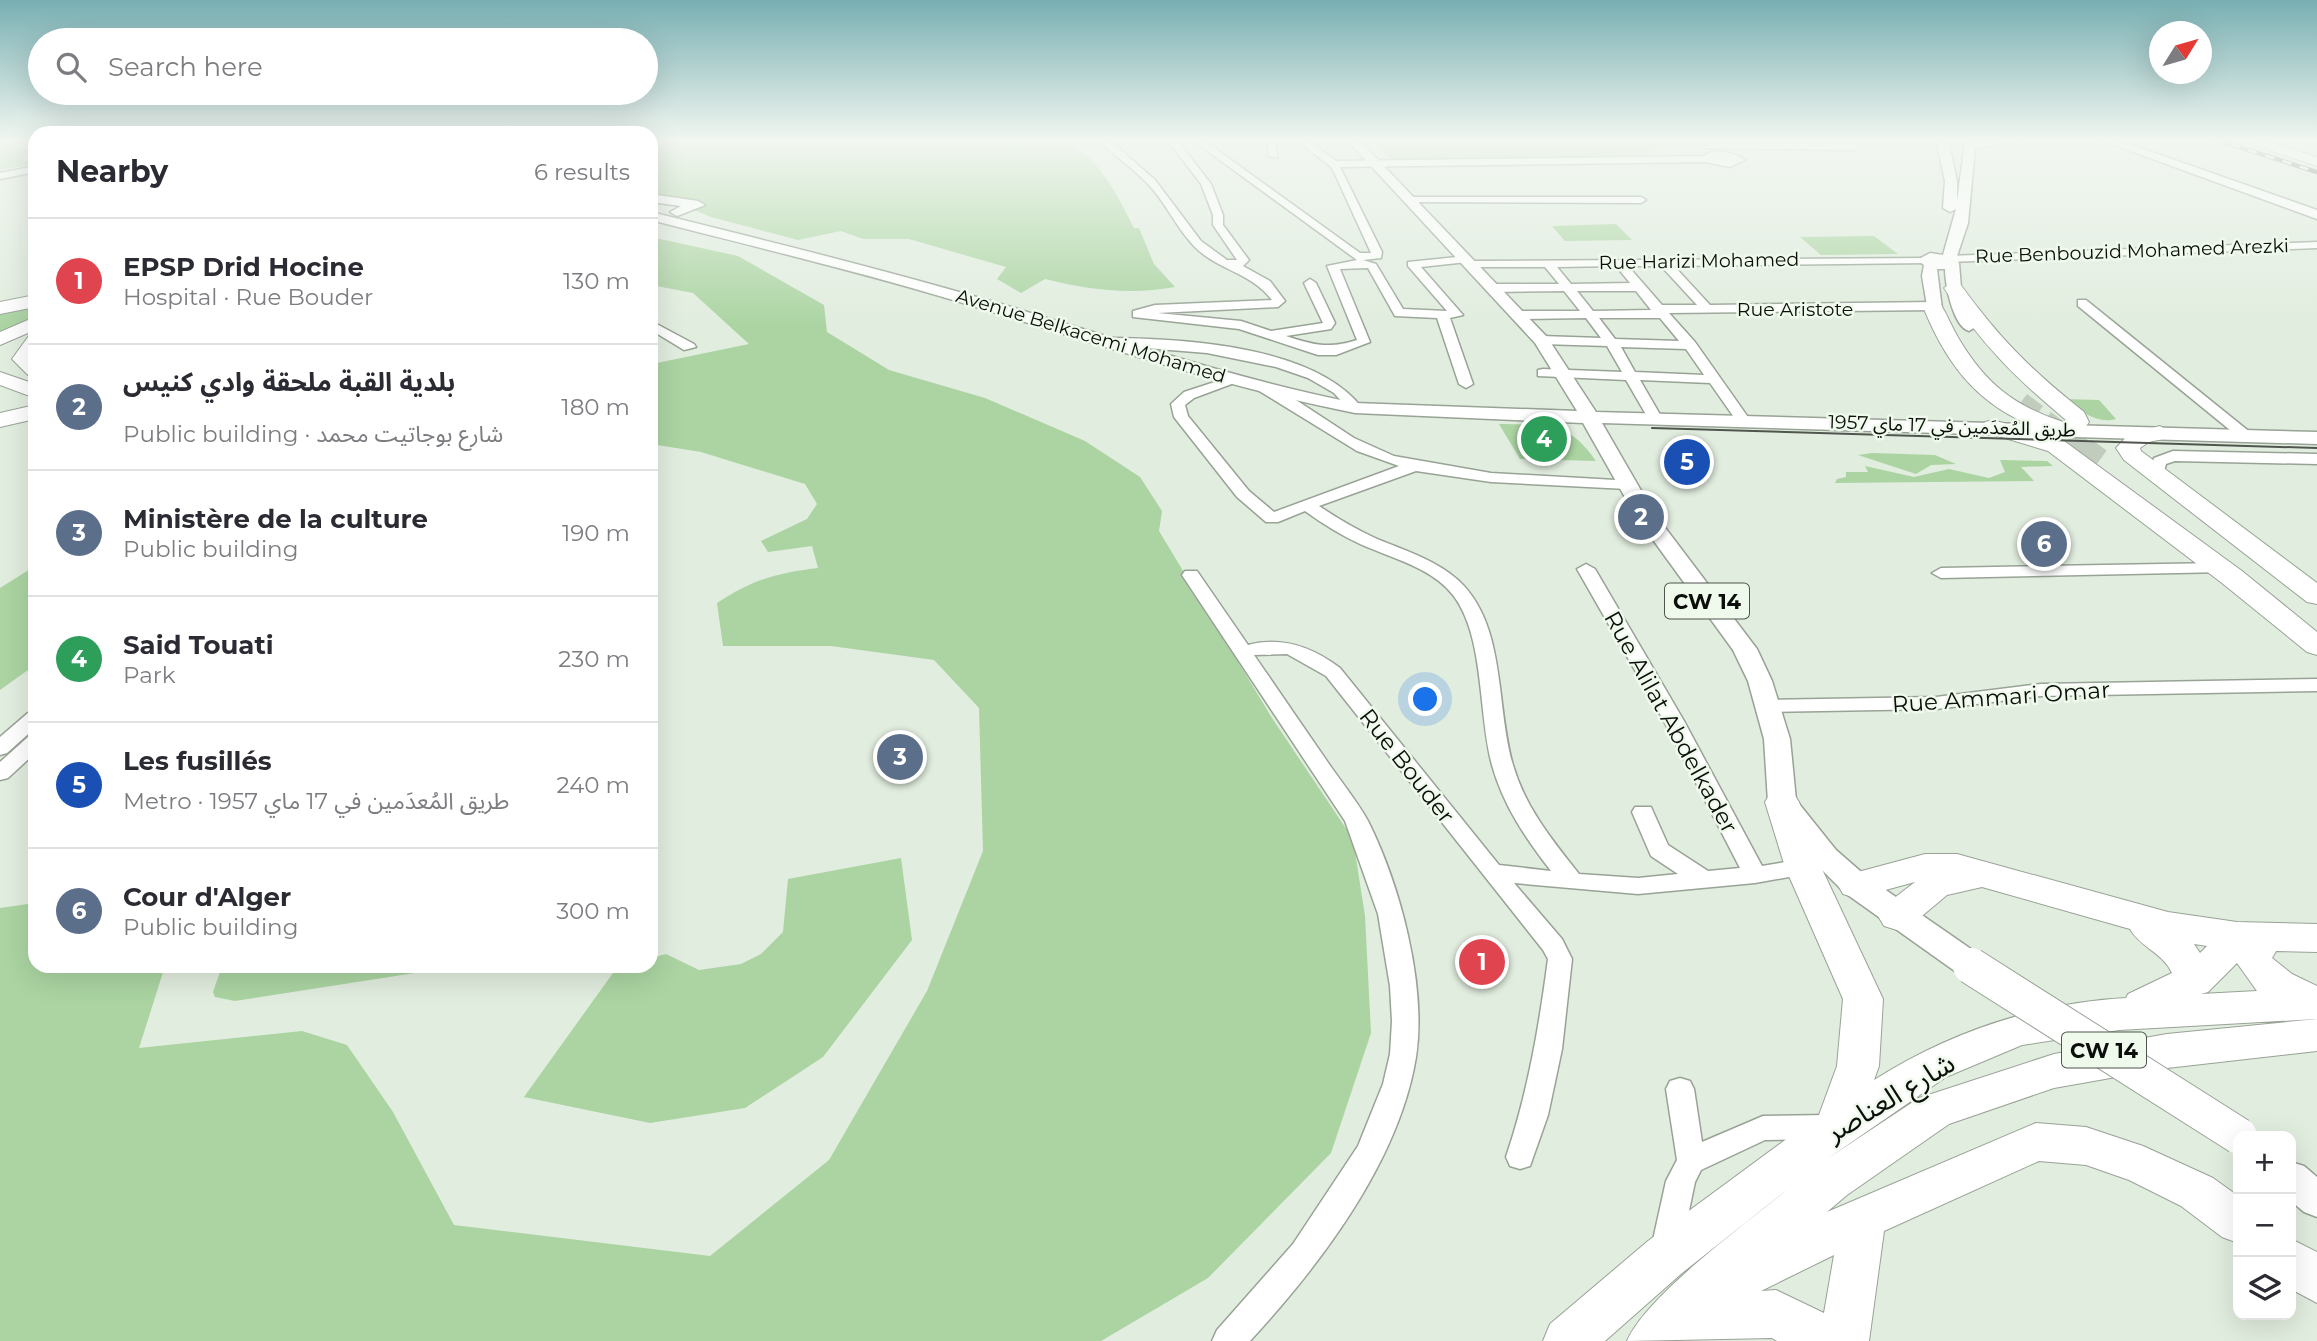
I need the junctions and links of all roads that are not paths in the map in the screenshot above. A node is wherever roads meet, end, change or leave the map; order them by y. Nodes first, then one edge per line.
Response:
1 (675, 202) edge
2 (1166, 202) edge
3 (1213, 202) edge
4 (1279, 202) edge
5 (1355, 202) edge
6 (1411, 202) edge
7 (1950, 202) edge
8 (1963, 202) edge
9 (2279, 202) edge
10 (658, 208) edge
11 (677, 212) junction
12 (2317, 215) edge
13 (658, 218) edge
14 (2317, 246) edge
15 (1470, 261) junction
16 (1663, 261) junction
17 (1939, 261) junction
18 (833, 262) junction
19 (1618, 262) junction
20 (1548, 263) junction
21 (1233, 265) junction
22 (1310, 283) dead end
23 (1637, 287) junction
24 (1494, 288) junction
25 (1569, 288) junction
26 (1953, 288) junction
27 (28, 302) edge
28 (2082, 303) dead end
29 (1934, 307) junction
30 (0, 308) edge
31 (1707, 309) junction
32 (1658, 311) junction
33 (1520, 315) junction
34 (1590, 315) junction
35 (1443, 317) junction
36 (28, 326) edge
37 (1969, 326) joint
38 (658, 329) edge
39 (28, 334) edge
40 (1272, 334) junction
41 (0, 339) edge
42 (1541, 340) junction
43 (1114, 342) junction
44 (1612, 343) junction
45 (1690, 345) junction
46 (0, 347) edge
47 (689, 347) dead end
48 (28, 351) edge
49 (28, 365) edge
50 (1543, 373) dead end
51 (1634, 377) junction
52 (0, 378) edge
53 (1238, 379) junction
54 (1715, 379) junction
55 (1569, 381) junction
56 (1466, 384) dead end
57 (1260, 386) junction
58 (28, 390) edge
59 (28, 395) edge
60 (0, 401) edge
61 (1355, 408) junction
62 (28, 414) edge
63 (1537, 415) junction
64 (1587, 416) junction
65 (1655, 418) junction
66 (0, 420) edge
67 (1743, 420) junction
68 (1993, 428) junction
69 (2065, 430) junction
70 (2160, 433) junction
71 (2246, 436) junction
72 (2317, 438) edge
73 (2317, 459) edge
74 (1414, 466) junction
75 (2157, 476) junction
76 (1627, 484) junction
77 (1307, 505) junction
78 (2220, 568) junction
79 (1586, 569) dead end
80 (1941, 573) dead end
81 (1191, 575) dead end
82 (2317, 596) edge
83 (2317, 613) edge
84 (2317, 639) edge
85 (2317, 646) edge
86 (1244, 652) junction
87 (2317, 684) edge
88 (1768, 706) junction
89 (28, 724) edge
90 (0, 748) edge
91 (28, 748) edge
92 (0, 773) edge
93 (1782, 802) junction
94 (1643, 813) dead end
95 (1803, 867) junction
96 (1492, 872) junction
97 (1755, 876) junction
98 (1701, 878) junction
99 (1572, 882) junction
100 (2015, 882) junction
101 (1856, 885) junction
102 (1897, 916) junction
103 (2127, 916) junction
104 (2251, 937) junction
105 (2317, 938) edge
106 (2194, 981) junction
107 (2317, 1003) edge
108 (2119, 1014) junction
109 (2306, 1038) edge
110 (1680, 1089) dead end
111 (1836, 1127) junction
112 (2233, 1132) edge
113 (1520, 1157) dead end
114 (1690, 1161) junction
115 (2296, 1182) edge
116 (2317, 1200) edge
117 (1863, 1218) junction
118 (2233, 1218) edge
119 (1665, 1257) junction
120 (2296, 1265) edge
121 (2317, 1280) edge
122 (1691, 1300) junction
123 (1228, 1341) edge
124 (1568, 1341) edge
125 (1653, 1341) edge
126 (1667, 1341) edge
127 (1826, 1341) edge
128 (1844, 1341) edge

1 - 11 main road
2 - 21 street
3 - 21 street
4 - 5 street
6 - 15 main road, CW 14
7 - 17 main road
8 - 17 main road
9 - 12 main road
10 - 11 main road
11 - 18 main road
13 - 18 main road, Avenue Belkacemi Mohamed
14 - 17 street, Rue Benbouzid Mohamed Arezki
15 - 20 street, Rue Harizi Mohamed
15 - 24 main road, CW 14
15 - 35 street, Rue Harizi Mohamed
16 - 17 street, Rue Harizi Mohamed
16 - 19 street, Rue Harizi Mohamed
16 - 31 street
17 - 26 main road
17 - 29 main road
18 - 43 main road, Avenue Belkacemi Mohamed
19 - 20 street, Rue Harizi Mohamed
19 - 23 street
20 - 25 street
21 - 40 street
22 - 40 street
23 - 25 street
23 - 32 street
24 - 25 street
24 - 33 main road, CW 14
25 - 34 street
26 - 37 main road
26 - 69 highway
27 - 30 highway
28 - 71 street
29 - 31 street, Rue Aristote
29 - 37 highway
29 - 69 highway
31 - 32 street, Rue Aristote
32 - 34 street, Rue Aristote
32 - 45 street
33 - 34 street, Rue Aristote
33 - 42 main road, CW 14
34 - 44 street
35 - 40 street
35 - 56 street
36 - 41 highway
38 - 47 street
39 - 46 highway
42 - 44 street
42 - 55 main road, CW 14
43 - 53 main road, Avenue Belkacemi Mohamed
43 - 61 street
44 - 45 street
44 - 51 street
45 - 54 street
48 - 49 highway
50 - 55 street
51 - 54 street
51 - 55 street
51 - 65 street
52 - 58 highway
53 - 57 main road, Avenue Belkacemi Mohamed
53 - 77 street
54 - 67 street
55 - 63 main road
55 - 64 main road, CW 14
57 - 61 main road, Avenue Belkacemi Mohamed
57 - 74 street
59 - 60 highway
61 - 63 main road, Avenue Belkacemi Mohamed
62 - 66 highway
63 - 64 main road, Avenue Belkacemi Mohamed
64 - 65 main road, طريق المُعدَمين في 17 ماي 1957
64 - 76 main road, CW 14
65 - 67 main road, طريق المُعدَمين في 17 ماي 1957
67 - 68 main road, طريق المُعدَمين في 17 ماي 1957
68 - 69 main road, طريق المُعدَمين في 17 ماي 1957
68 - 78 highway
69 - 70 main road, طريق المُعدَمين في 17 ماي 1957
70 - 71 main road, طريق المُعدَمين في 17 ماي 1957
70 - 75 highway
71 - 72 main road, طريق المُعدَمين في 17 ماي 1957
73 - 75 street
74 - 76 street
74 - 77 street
75 - 82 highway
76 - 88 main road, CW 14
77 - 99 street
78 - 80 street
78 - 85 highway
79 - 97 street, Rue Alilat Abdelkader
81 - 86 street
83 - 84 highway
86 - 96 street, Rue Bouder
86 - 123 street
87 - 88 street, Rue Ammari Omar
88 - 93 main road, CW 14
89 - 90 street
91 - 92 street
93 - 95 highway
93 - 101 main road, CW 14
94 - 98 street
95 - 97 street
95 - 111 highway
96 - 99 street
96 - 113 street, Rue Bouder
97 - 98 street
98 - 99 street
100 - 101 highway
100 - 102 highway
100 - 103 highway
101 - 102 main road, CW 14
102 - 112 main road, CW 14, bridge
103 - 104 highway
103 - 106 highway
104 - 105 highway
104 - 106 highway
104 - 107 highway
106 - 108 highway
107 - 108 highway, شارع العناصر
108 - 111 highway, شارع العناصر
109 - 122 highway
110 - 114 street
111 - 114 street
111 - 119 highway, شارع العناصر
114 - 119 street
115 - 116 main road
117 - 118 highway
117 - 122 highway
117 - 128 highway
119 - 124 highway, شارع العناصر
120 - 121 highway
122 - 125 highway
126 - 127 highway

